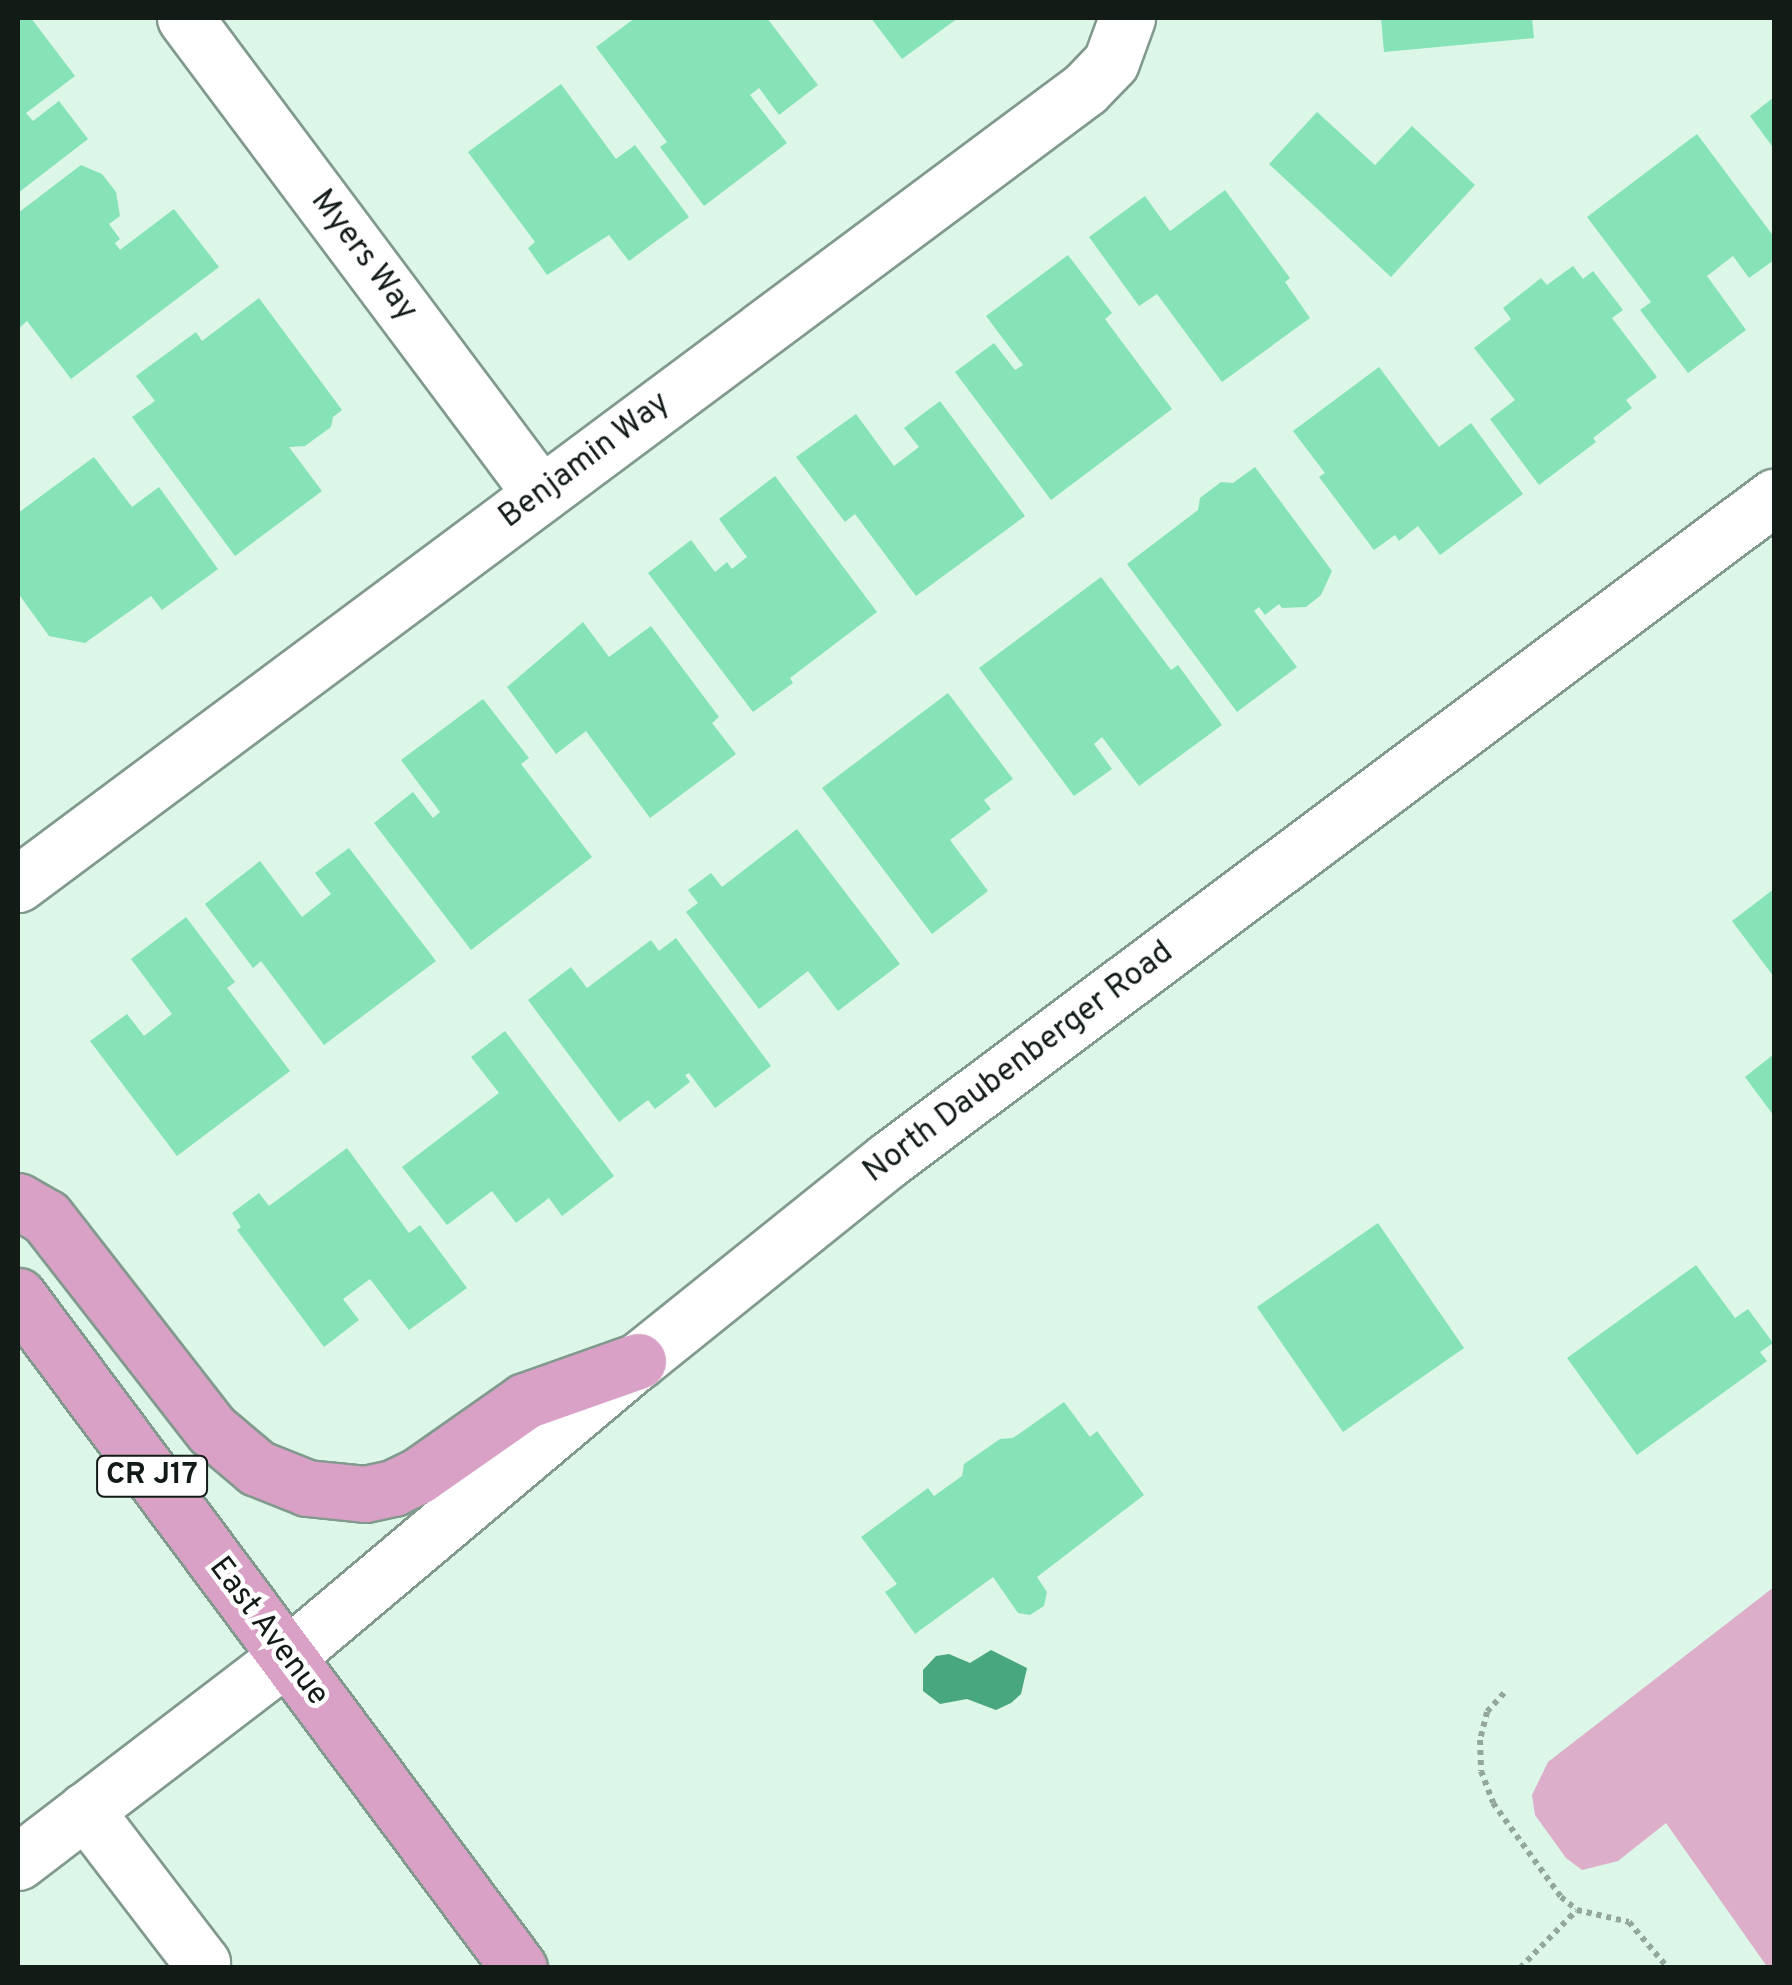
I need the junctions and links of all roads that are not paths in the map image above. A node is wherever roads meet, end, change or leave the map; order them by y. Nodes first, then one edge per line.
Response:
1 (185, 18) edge
2 (1128, 18) edge
3 (540, 494) junction
4 (1774, 496) edge
5 (18, 884) edge
6 (18, 1201) edge
7 (18, 1296) edge
8 (638, 1361) junction
9 (286, 1656) junction
10 (85, 1810) junction
11 (18, 1862) edge
12 (196, 1968) edge
13 (519, 1968) edge

1 - 3 street, Myers Way
2 - 3 street, Benjamin Way
3 - 5 street, Benjamin Way
4 - 8 street, North Daubenberger Road
6 - 8 main road
7 - 9 main road, East Avenue / CR J17
8 - 9 street, North Daubenberger Road
9 - 10 street, North Daubenberger Road
9 - 13 main road, East Avenue / CR J17
10 - 11 street, North Daubenberger Road
10 - 12 street

